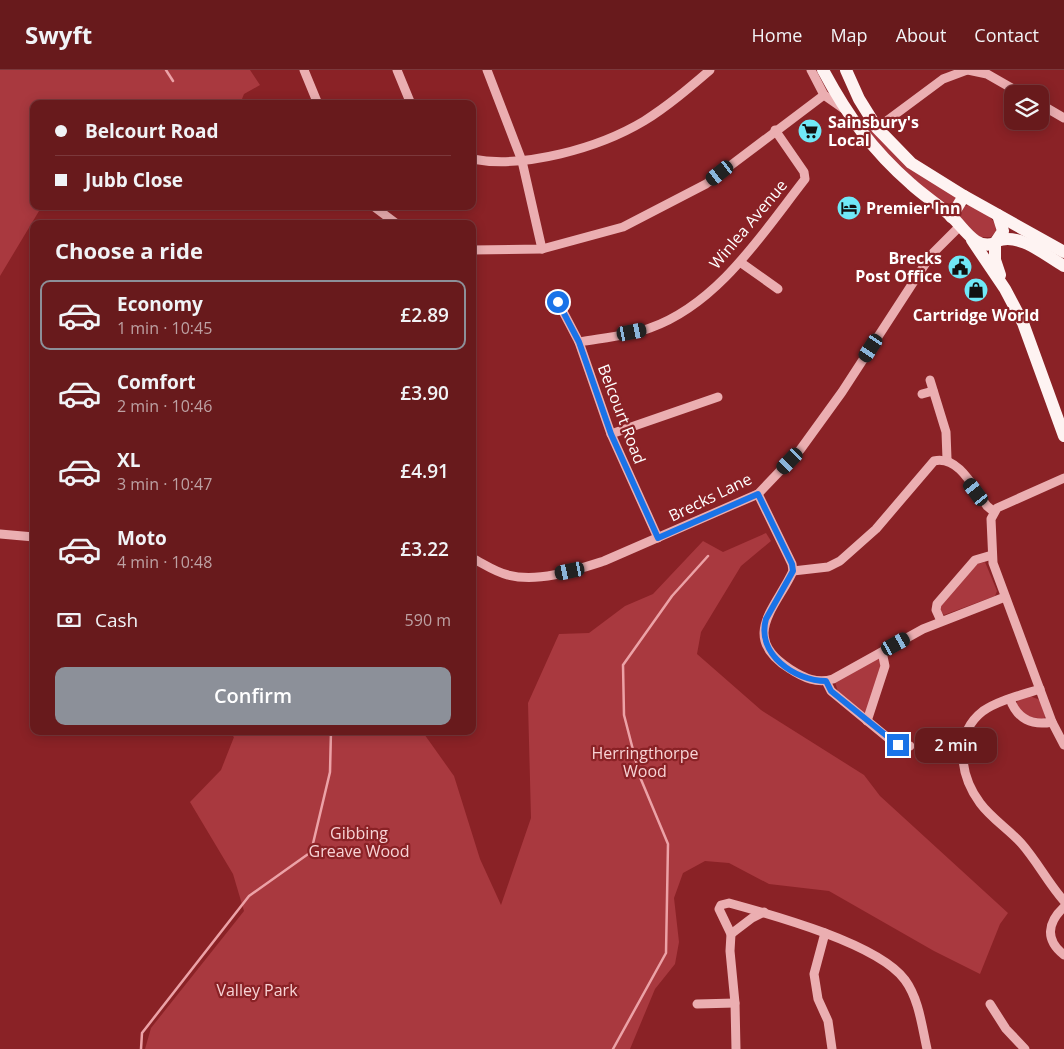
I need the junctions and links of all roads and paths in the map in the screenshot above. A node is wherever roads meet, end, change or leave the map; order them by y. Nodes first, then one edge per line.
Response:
1 (304, 70) edge
2 (398, 70) edge
3 (487, 70) edge
4 (710, 70) edge
5 (811, 70) edge
6 (824, 70) edge
7 (846, 70) edge
8 (968, 70) edge
9 (942, 75) edge
10 (1006, 85) edge
11 (824, 96) junction
12 (316, 100) edge
13 (409, 100) edge
14 (844, 109) junction
15 (1049, 109) edge
16 (1064, 118) edge
17 (878, 128) junction
18 (775, 130) junction
19 (476, 160) edge
20 (522, 160) junction
21 (964, 196) junction
22 (379, 210) edge
23 (998, 215) junction
24 (392, 220) edge
25 (956, 221) junction
26 (971, 238) junction
27 (996, 242) junction
28 (476, 250) edge
29 (542, 250) junction
30 (1064, 252) edge
31 (740, 262) junction
32 (1064, 266) edge
33 (778, 289) dead end
34 (1005, 289) junction
35 (558, 302) dead end
36 (579, 342) junction
37 (930, 380) dead end
38 (934, 391) junction
39 (922, 394) dead end
40 (718, 397) dead end
41 (611, 434) junction
42 (1064, 436) edge
43 (947, 460) junction
44 (1064, 478) edge
45 (758, 494) junction
46 (993, 511) junction
47 (0, 534) edge
48 (30, 537) edge
49 (658, 538) junction
50 (992, 555) junction
51 (476, 560) edge
52 (793, 571) junction
53 (1005, 597) junction
54 (941, 621) junction
55 (882, 652) junction
56 (826, 681) junction
57 (1040, 689) junction
58 (1010, 699) junction
59 (867, 721) junction
60 (1052, 722) junction
61 (1064, 745) edge
62 (910, 746) dead end
63 (1064, 901) edge
64 (1064, 907) edge
65 (764, 912) junction
66 (825, 933) junction
67 (731, 934) junction
68 (1064, 955) edge
69 (735, 1003) junction
70 (697, 1004) dead end
71 (990, 1004) dead end
72 (736, 1049) edge
73 (832, 1049) edge
74 (927, 1049) edge
75 (1025, 1049) edge

1 - 12 street
2 - 13 street
3 - 20 street
4 - 20 street
5 - 11 street
6 - 14 main road
7 - 17 main road
8 - 9 street
8 - 10 street
9 - 17 street
11 - 14 street
11 - 18 street
14 - 25 main road
15 - 16 street
17 - 21 main road
18 - 29 street
18 - 31 street, Winlea Avenue
19 - 20 street
20 - 29 street
21 - 23 main road
21 - 25 main road
22 - 24 street
23 - 27 main road
23 - 30 main road
25 - 26 main road
25 - 45 street, Brecks Lane
26 - 27 main road
26 - 34 main road
27 - 32 main road
27 - 34 main road
28 - 29 street
31 - 33 street
31 - 36 street, Winlea Avenue
34 - 42 main road
35 - 36 street, Belcourt Road
36 - 41 street, Belcourt Road
37 - 38 street
38 - 39 street
38 - 43 street
40 - 41 street
41 - 49 street, Belcourt Road
43 - 46 street
43 - 52 street
44 - 46 street
45 - 49 street, Brecks Lane
45 - 52 street
46 - 50 street
47 - 48 street
49 - 51 street, Brecks Lane
50 - 53 street
50 - 54 street
52 - 56 street
53 - 54 street
53 - 57 street
54 - 55 street
55 - 56 street
55 - 59 street
56 - 59 street
57 - 58 street
57 - 60 street
58 - 60 street
58 - 63 street
59 - 62 street
60 - 61 street
64 - 68 street
65 - 66 street
65 - 67 street
65 - 67 street
66 - 73 street
66 - 74 street
67 - 69 street
69 - 70 street
69 - 72 street
71 - 75 street

